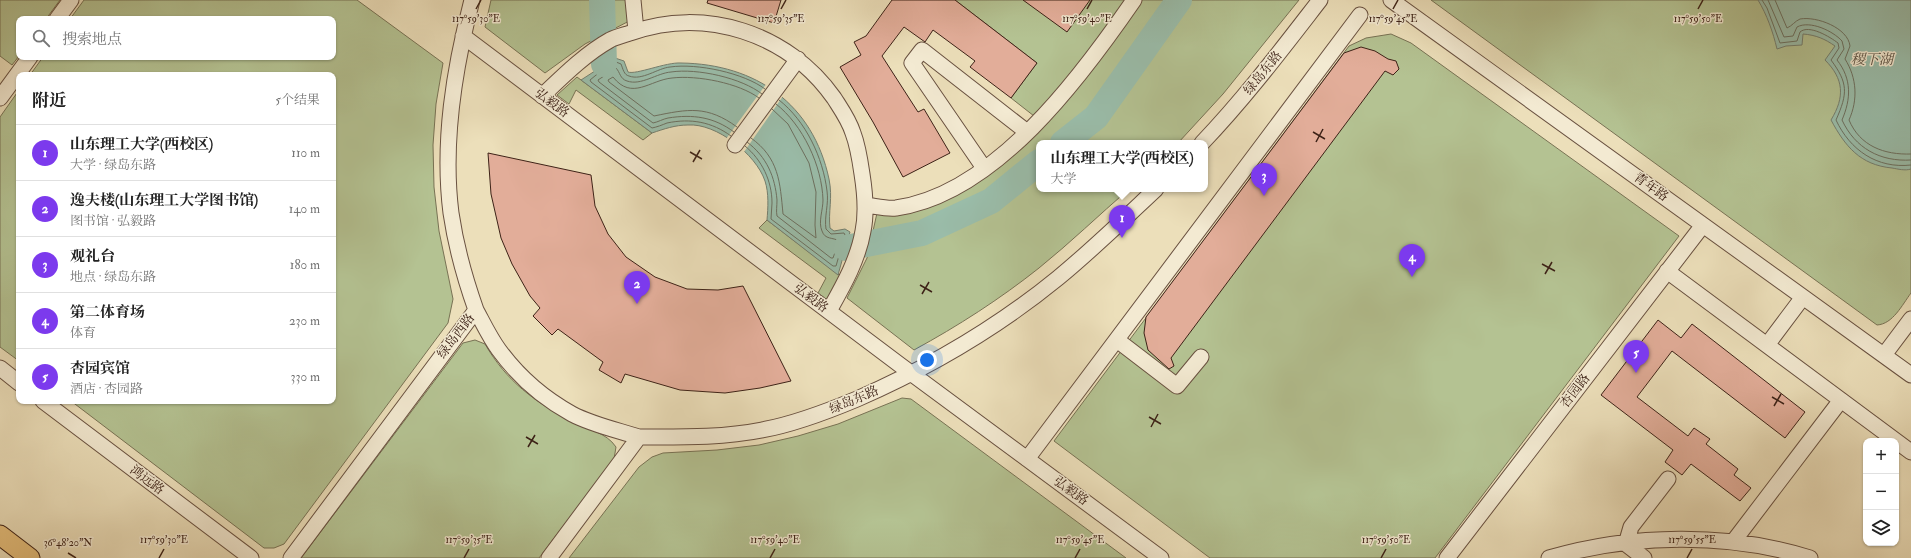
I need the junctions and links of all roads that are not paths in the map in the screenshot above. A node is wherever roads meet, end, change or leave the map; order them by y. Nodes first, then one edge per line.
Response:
1 (70, 0) edge
2 (472, 0) edge
3 (633, 0) edge
4 (1134, 0) edge
5 (1320, 0) edge
6 (1391, 0) edge
7 (1360, 15) dead end
8 (59, 16) edge
9 (636, 31) junction
10 (463, 36) junction
11 (798, 59) junction
12 (27, 60) edge
13 (5, 81) edge
14 (542, 96) junction
15 (0, 98) edge
16 (1027, 132) junction
17 (1205, 140) edge
18 (735, 145) dead end
19 (984, 168) junction
20 (1153, 192) edge
21 (866, 205) junction
22 (1703, 225) junction
23 (1667, 271) junction
24 (1803, 297) junction
25 (476, 310) junction
26 (828, 311) junction
27 (1911, 319) edge
28 (1116, 340) junction
29 (1767, 345) junction
30 (1884, 355) junction
31 (1200, 357) dead end
32 (0, 368) edge
33 (910, 373) junction
34 (1911, 375) edge
35 (16, 380) edge
36 (1841, 400) junction
37 (47, 404) edge
38 (639, 437) junction
39 (1911, 452) edge
40 (1027, 459) junction
41 (1668, 479) dead end
42 (0, 535) edge
43 (1733, 542) junction
44 (1626, 544) junction
45 (1159, 557) edge
46 (30, 558) edge
47 (251, 558) edge
48 (291, 558) edge
49 (549, 558) edge
50 (1447, 558) edge
51 (1549, 558) edge
52 (1644, 558) edge
53 (1810, 558) edge

1 - 8 street
2 - 10 street, 绿岛西路
3 - 9 street
4 - 16 street
5 - 17 street, 绿岛东路
6 - 22 street, 青年路
7 - 28 street
9 - 11 street
9 - 14 street
10 - 14 street, 弘毅路
10 - 25 street, 绿岛西路
11 - 18 street
11 - 21 street
12 - 13 street
13 - 15 street
14 - 26 street, 弘毅路
16 - 19 street
16 - 19 street
19 - 21 street
20 - 33 street, 绿岛东路
21 - 26 street
22 - 23 street, 杏园路
22 - 24 street, 青年路
23 - 29 street
23 - 50 street, 杏园路
24 - 29 street
24 - 30 street, 青年路
25 - 38 street, 绿岛东路
25 - 48 street, 绿岛西路
26 - 33 street, 弘毅路
27 - 30 street
28 - 31 street
28 - 40 street
29 - 36 street
30 - 34 street, 青年路
32 - 35 street
33 - 38 street, 绿岛东路
33 - 40 street, 弘毅路
36 - 39 street
36 - 43 street
37 - 47 street, 鸿远路
38 - 49 street
40 - 45 street, 弘毅路
41 - 44 street
42 - 46 main road
43 - 44 street
43 - 53 street
44 - 51 street
44 - 52 street

